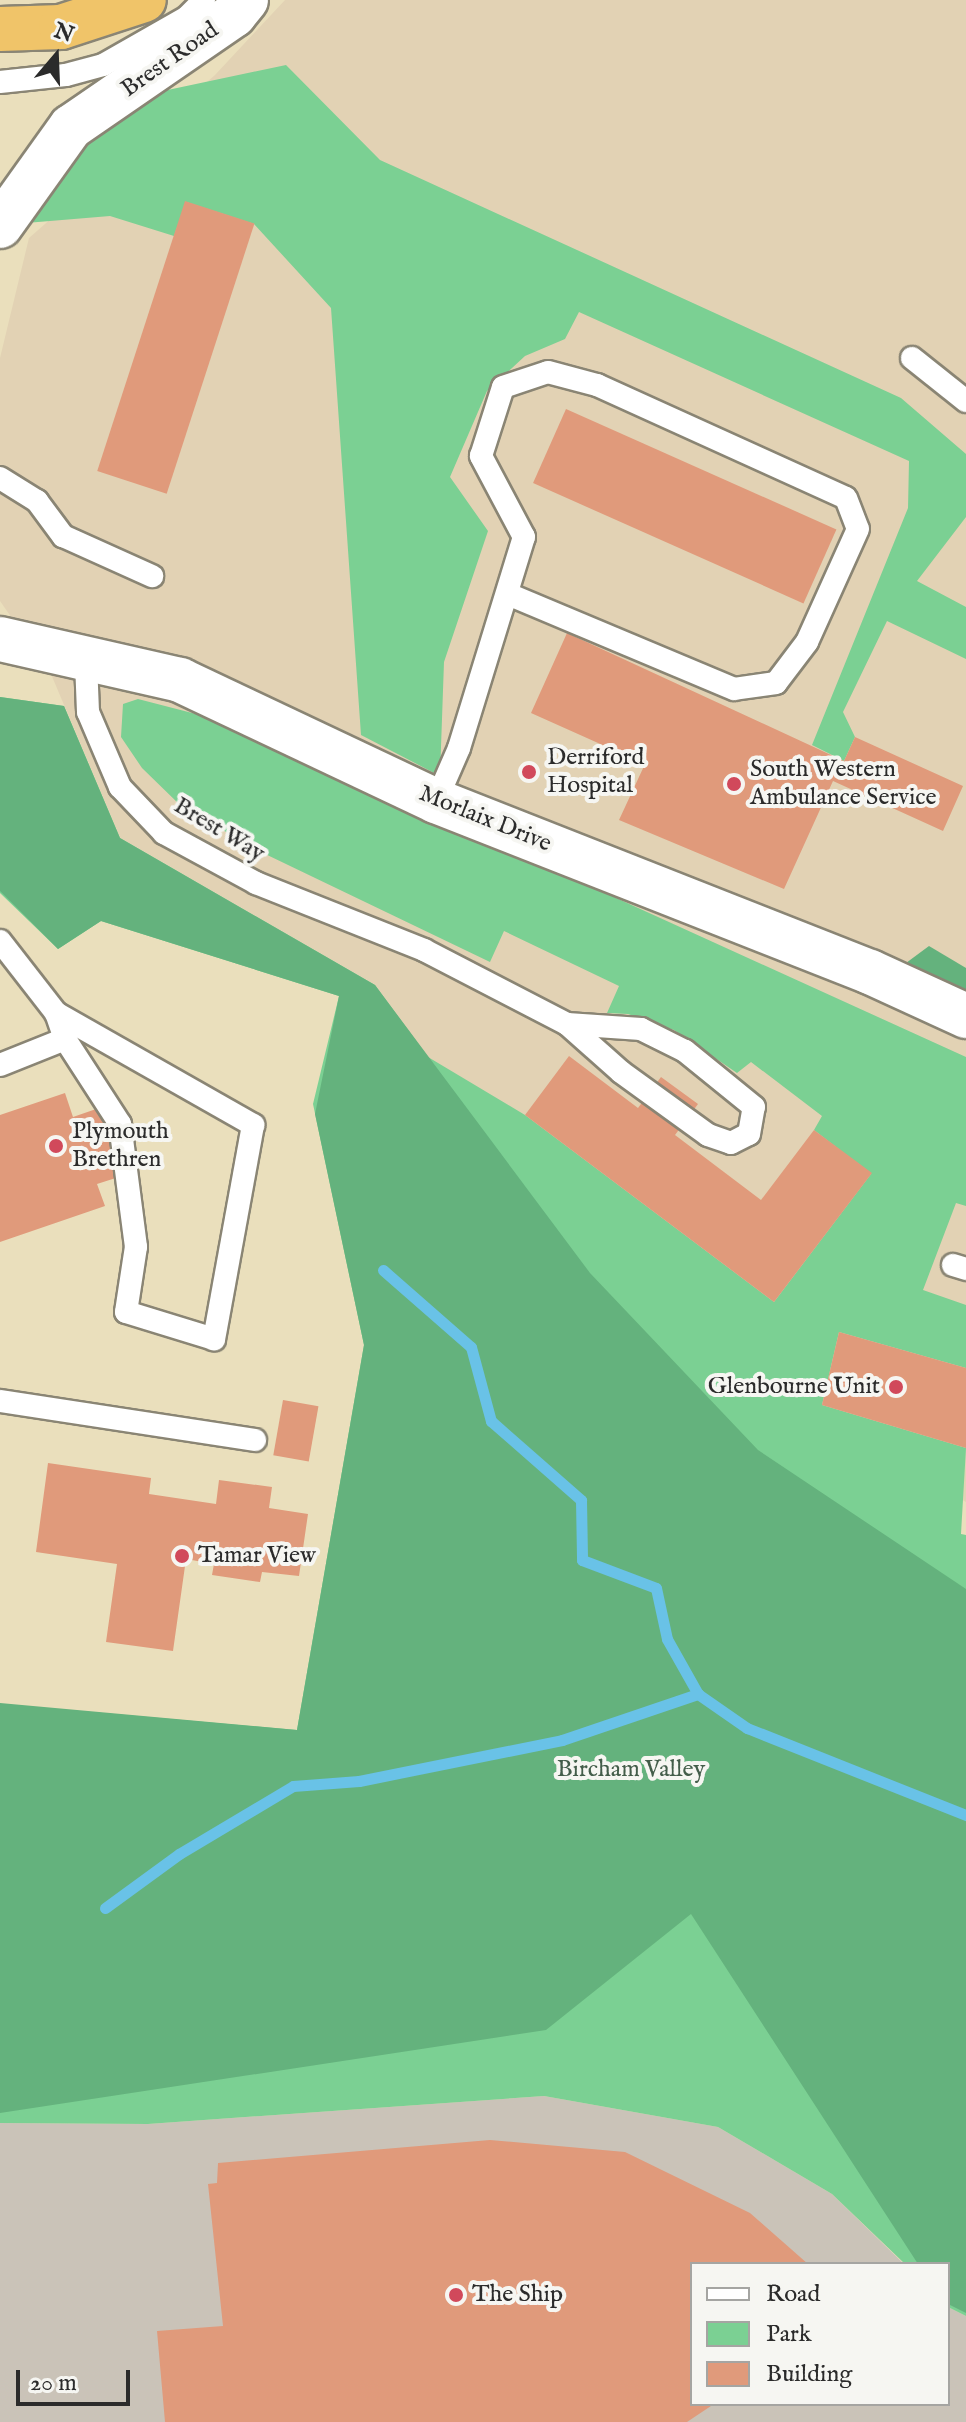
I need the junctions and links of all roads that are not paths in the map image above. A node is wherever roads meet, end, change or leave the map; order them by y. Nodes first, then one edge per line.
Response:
1 (144, 0) edge
2 (204, 0) edge
3 (246, 0) edge
4 (0, 29) edge
5 (0, 82) edge
6 (0, 226) edge
7 (912, 358) dead end
8 (966, 401) edge
9 (0, 478) edge
10 (152, 576) dead end
11 (508, 594) junction
12 (0, 639) edge
13 (86, 662) junction
14 (436, 801) junction
15 (0, 941) edge
16 (56, 1013) junction
17 (966, 1016) edge
18 (567, 1024) junction
19 (65, 1039) junction
20 (0, 1065) edge
21 (0, 1401) edge
22 (255, 1440) dead end

1 - 4 highway
2 - 5 lane
3 - 6 street, Brest Road
7 - 8 lane
9 - 10 lane
11 - 11 lane
11 - 14 lane
12 - 13 street, Morlaix Drive
13 - 14 street, Morlaix Drive
13 - 18 lane, Brest Way
14 - 17 street, Morlaix Drive
15 - 16 lane
16 - 19 lane
16 - 19 lane
18 - 18 lane
19 - 20 lane
21 - 22 lane

